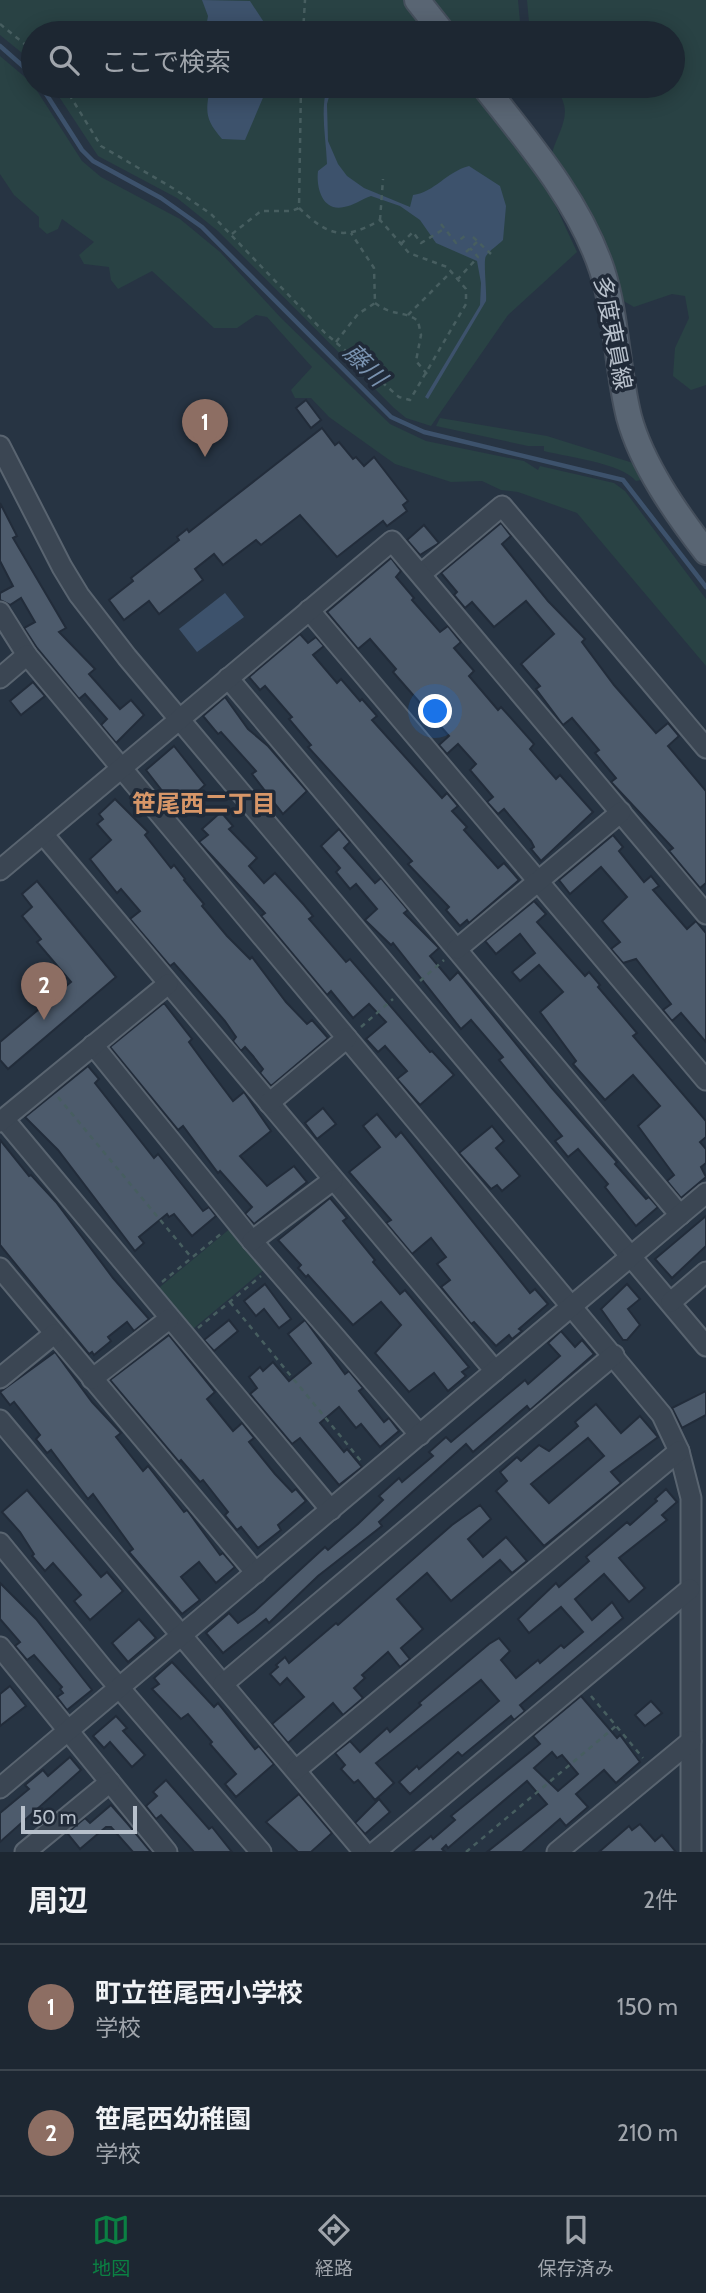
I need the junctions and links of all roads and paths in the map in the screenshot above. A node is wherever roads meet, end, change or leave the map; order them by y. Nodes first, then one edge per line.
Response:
1 (305, 0) edge
2 (417, 0) edge
3 (304, 21) edge
4 (434, 21) edge
5 (0, 24) edge
6 (21, 41) edge
7 (71, 98) edge
8 (301, 98) edge
9 (493, 98) edge
10 (383, 179) dead end
11 (299, 208) junction
12 (380, 220) junction
13 (441, 224) dead end
14 (444, 229) junction
15 (352, 233) junction
16 (232, 234) junction
17 (466, 235) dead end
18 (472, 236) dead end
19 (477, 242) junction
20 (401, 244) junction
21 (470, 248) junction
22 (466, 252) dead end
23 (491, 254) dead end
24 (451, 272) junction
25 (459, 279) junction
26 (375, 303) junction
27 (408, 315) junction
28 (336, 342) junction
29 (427, 374) junction
30 (2, 457) edge
31 (706, 552) edge
32 (421, 574) junction
33 (309, 610) junction
34 (0, 612) edge
35 (27, 655) junction
36 (0, 678) edge
37 (228, 678) junction
38 (178, 720) junction
39 (706, 748) edge
40 (122, 768) junction
41 (621, 812) junction
42 (43, 834) junction
43 (0, 870) edge
44 (539, 880) junction
45 (704, 907) edge
46 (457, 949) junction
47 (168, 984) junction
48 (408, 989) junction
49 (348, 1038) junction
50 (93, 1045) junction
51 (706, 1080) edge
52 (53, 1091) dead end
53 (269, 1103) junction
54 (2, 1121) edge
55 (333, 1180) junction
56 (706, 1193) edge
57 (680, 1215) junction
58 (230, 1227) dead end
59 (253, 1241) junction
60 (632, 1256) junction
61 (191, 1257) junction
62 (0, 1268) edge
63 (266, 1272) dead end
64 (706, 1272) edge
65 (155, 1288) dead end
66 (230, 1301) junction
67 (671, 1302) junction
68 (574, 1306) junction
69 (169, 1319) junction
70 (193, 1332) dead end
71 (54, 1334) junction
72 (706, 1346) edge
73 (614, 1355) junction
74 (495, 1371) junction
75 (0, 1378) edge
76 (92, 1379) junction
77 (0, 1420) edge
78 (420, 1435) junction
79 (679, 1451) junction
80 (363, 1464) dead end
81 (331, 1510) junction
82 (0, 1543) edge
83 (256, 1573) junction
84 (690, 1589) junction
85 (182, 1635) junction
86 (0, 1647) edge
87 (699, 1669) edge
88 (223, 1684) junction
89 (121, 1686) junction
90 (584, 1689) dead end
91 (616, 1726) junction
92 (68, 1730) junction
93 (691, 1741) junction
94 (647, 1763) dead end
95 (296, 1770) junction
96 (110, 1782) junction
97 (0, 1788) edge
98 (25, 1852) edge
99 (167, 1852) edge
100 (261, 1852) edge
101 (364, 1852) edge
102 (375, 1852) edge
103 (467, 1852) edge
104 (557, 1852) edge
105 (691, 1852) edge

1 - 3 path
2 - 4 main road
5 - 6 path
7 - 16 path
8 - 11 path
9 - 31 main road, 多度東員線
10 - 12 path
11 - 15 path
11 - 16 path
12 - 15 path
12 - 20 path
13 - 14 path
14 - 17 path
14 - 20 path
15 - 26 path
16 - 28 path
18 - 19 path
19 - 21 path
19 - 23 path
20 - 24 path
21 - 22 path
21 - 25 path
24 - 25 path
24 - 27 path
25 - 29 path
26 - 27 path
26 - 28 path
27 - 29 path
28 - 29 path
30 - 38 street
32 - 33 street
32 - 39 street
32 - 41 street
33 - 37 street
33 - 44 street
34 - 35 street
35 - 36 street
35 - 40 street
37 - 38 street
37 - 46 street
38 - 40 street
38 - 48 street
40 - 42 street
40 - 49 street
41 - 44 street
41 - 45 street
42 - 43 street
42 - 47 street
44 - 46 street
44 - 51 street
46 - 48 path
46 - 57 street
47 - 50 street
47 - 53 street
48 - 49 path
48 - 60 street
49 - 53 street
49 - 68 street
50 - 54 street
50 - 59 street
52 - 61 path
53 - 55 street
54 - 69 street
55 - 59 street
55 - 74 street
56 - 57 street
57 - 60 street
58 - 61 path
59 - 78 street
60 - 67 street
60 - 68 street
61 - 65 path
62 - 71 street
63 - 66 path
64 - 67 street
66 - 70 path
66 - 80 path
67 - 72 street
68 - 73 street
68 - 74 street
69 - 76 street
69 - 81 street
71 - 75 street
71 - 76 street
73 - 79 street
73 - 88 street
74 - 78 street
76 - 83 street
77 - 85 street
78 - 81 street
79 - 84 street
79 - 95 street
81 - 83 street
82 - 89 street
83 - 85 street
84 - 87 street
84 - 102 street
85 - 88 street
85 - 89 street
86 - 92 street
87 - 93 street
88 - 95 street
89 - 92 street
89 - 100 street
90 - 91 path
91 - 94 path
91 - 103 path
92 - 96 street
92 - 97 street
93 - 104 street
93 - 105 street
95 - 101 street
96 - 98 street
96 - 99 street

